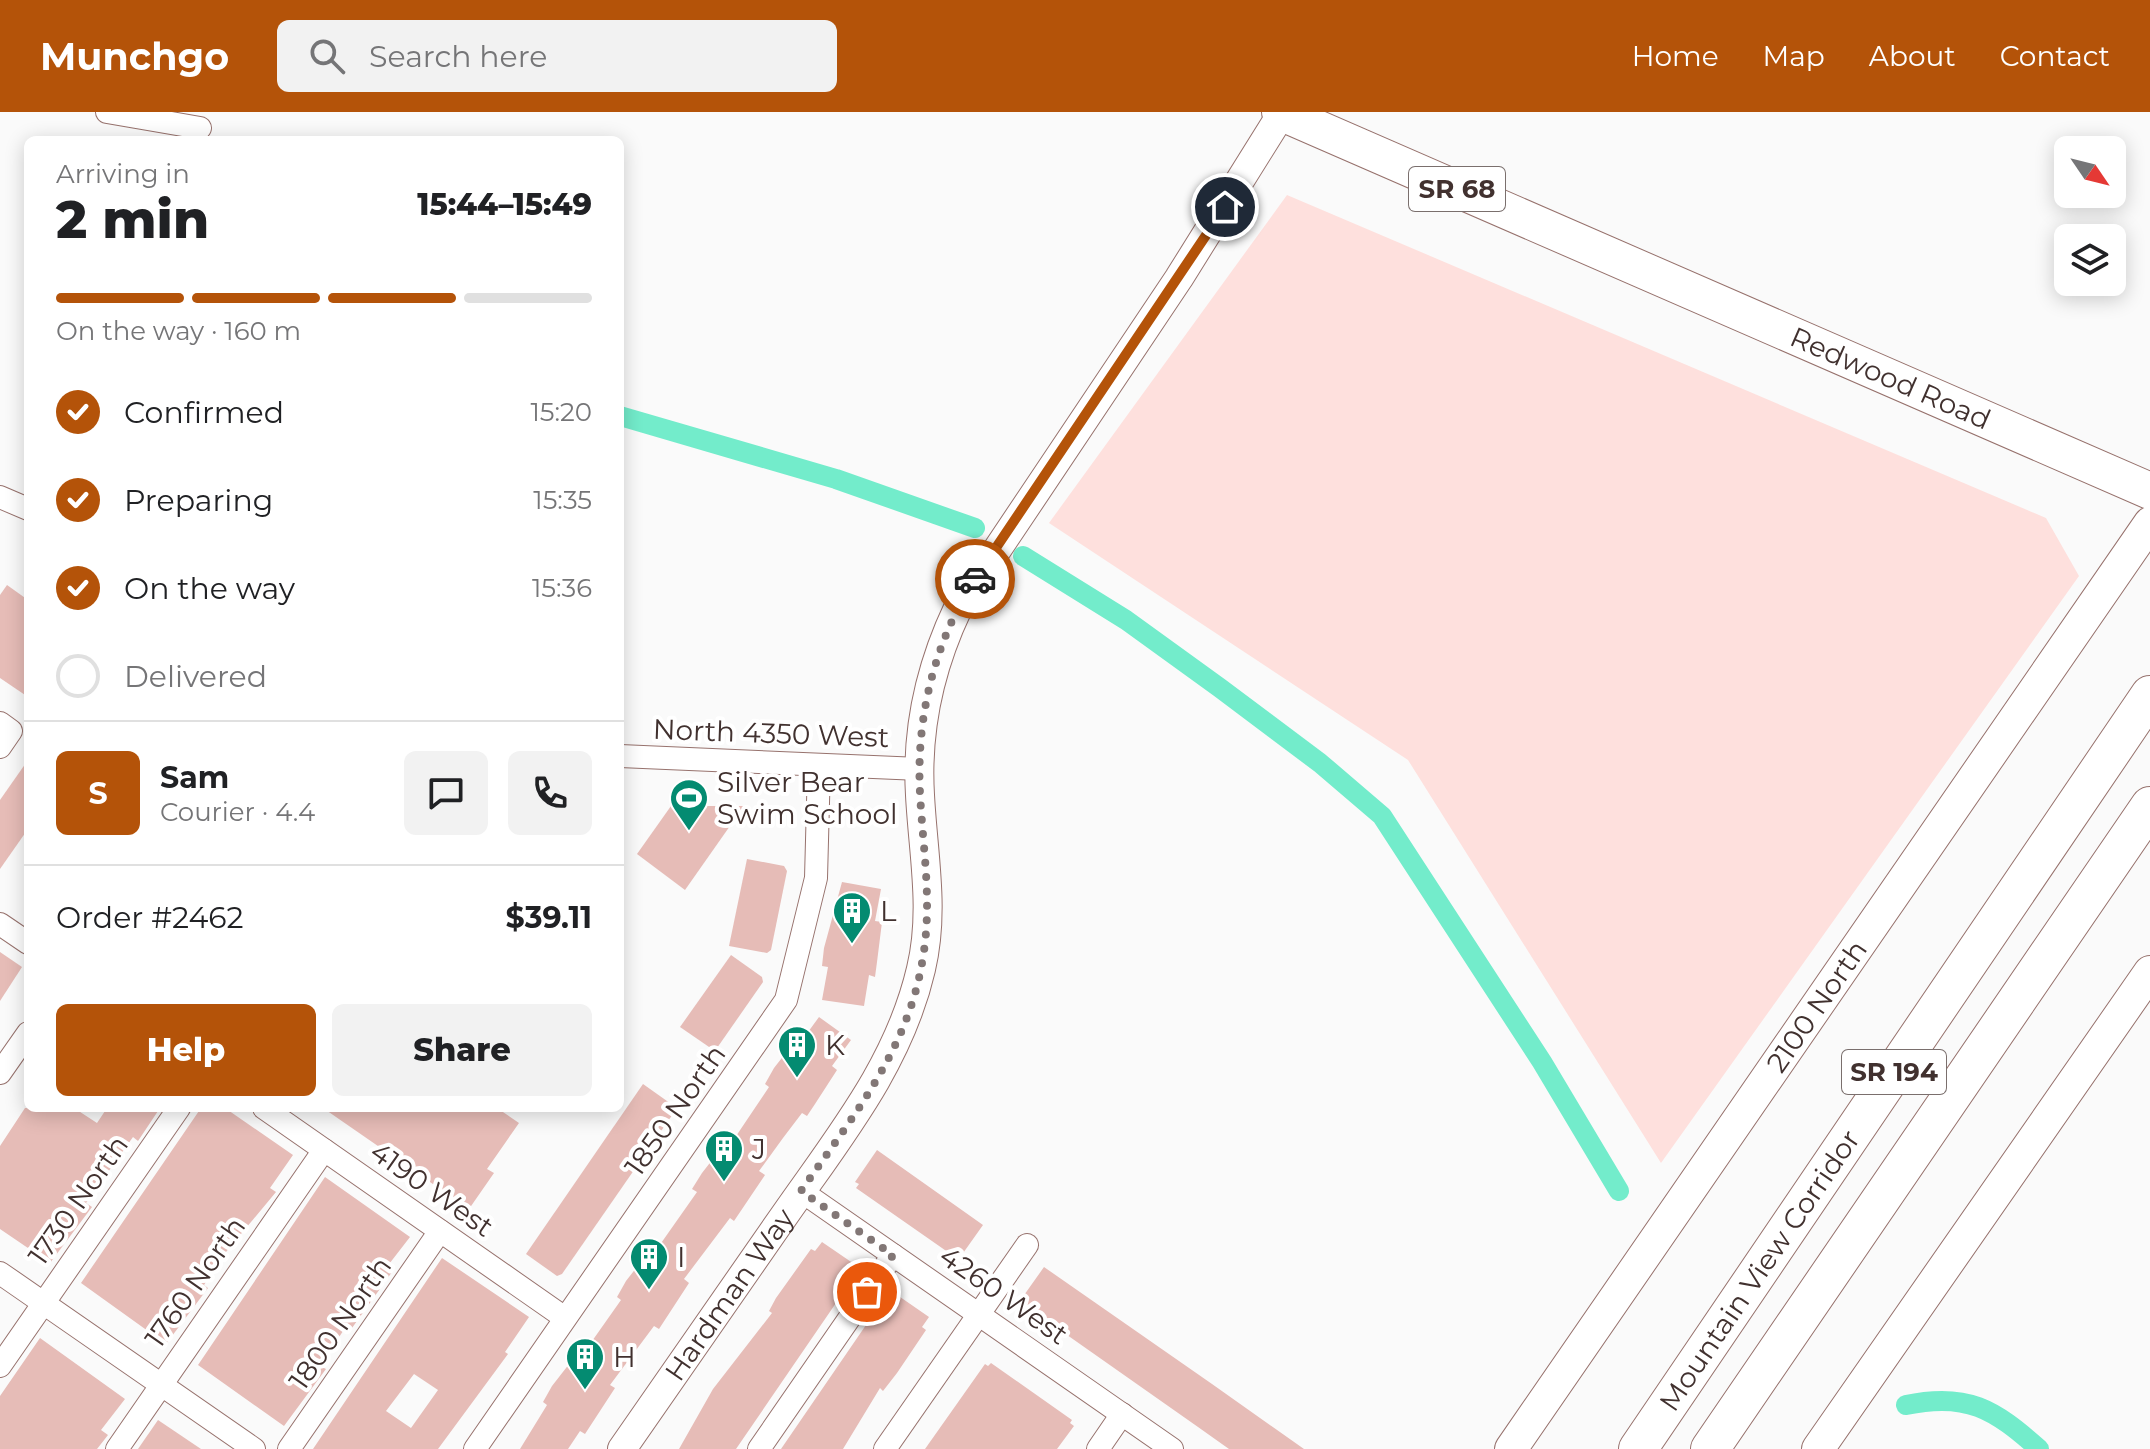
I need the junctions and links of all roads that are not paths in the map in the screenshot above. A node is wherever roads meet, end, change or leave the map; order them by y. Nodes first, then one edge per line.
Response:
1 (107, 112) edge
2 (1281, 112) edge
3 (200, 128) dead end
4 (2150, 491) edge
5 (0, 497) edge
6 (24, 507) edge
7 (2150, 523) edge
8 (2150, 695) edge
9 (624, 756) edge
10 (819, 765) junction
11 (920, 769) junction
12 (2150, 806) edge
13 (0, 924) edge
14 (24, 940) edge
15 (2150, 972) edge
16 (24, 1039) edge
17 (0, 1073) edge
18 (176, 1112) edge
19 (270, 1112) edge
20 (324, 1150) junction
21 (801, 1191) junction
22 (440, 1231) junction
23 (1027, 1245) dead end
24 (893, 1255) junction
25 (0, 1273) edge
26 (44, 1304) junction
27 (978, 1315) junction
28 (565, 1318) junction
29 (0, 1366) edge
30 (161, 1385) junction
31 (1122, 1414) junction
32 (117, 1449) edge
33 (254, 1449) edge
34 (289, 1449) edge
35 (475, 1449) edge
36 (622, 1449) edge
37 (759, 1449) edge
38 (885, 1449) edge
39 (1098, 1449) edge
40 (1172, 1449) edge
41 (1511, 1449) edge
42 (1638, 1449) edge
43 (1710, 1449) edge
44 (1818, 1449) edge

1 - 3 street
2 - 4 main road, Redwood Road / SR 68
2 - 11 street, Hardman Way
5 - 6 street
7 - 41 main road, 2100 North
8 - 42 highway, Mountain View Corridor / SR 194
9 - 10 street, North 4350 West
10 - 11 street, North 4350 West
10 - 28 street, 1850 North
11 - 21 street, Hardman Way
12 - 43 highway, Mountain View Corridor / SR 194
13 - 14 street
15 - 44 main road
16 - 17 street
18 - 26 street, 1730 North
19 - 20 street, 4190 West
20 - 22 street, 4190 West
20 - 30 street, 1760 North
21 - 24 street, 4260 West
21 - 36 street, Hardman Way
22 - 28 street, 4190 West
22 - 34 street, 1800 North
23 - 27 street
24 - 27 street, 4260 West
24 - 37 street
25 - 26 street
26 - 29 street, 1730 North
26 - 30 street
27 - 31 street, 4260 West
27 - 38 street
28 - 35 street, 1850 North
30 - 32 street, 1760 North
30 - 33 street
31 - 39 street
31 - 40 street, 4260 West

